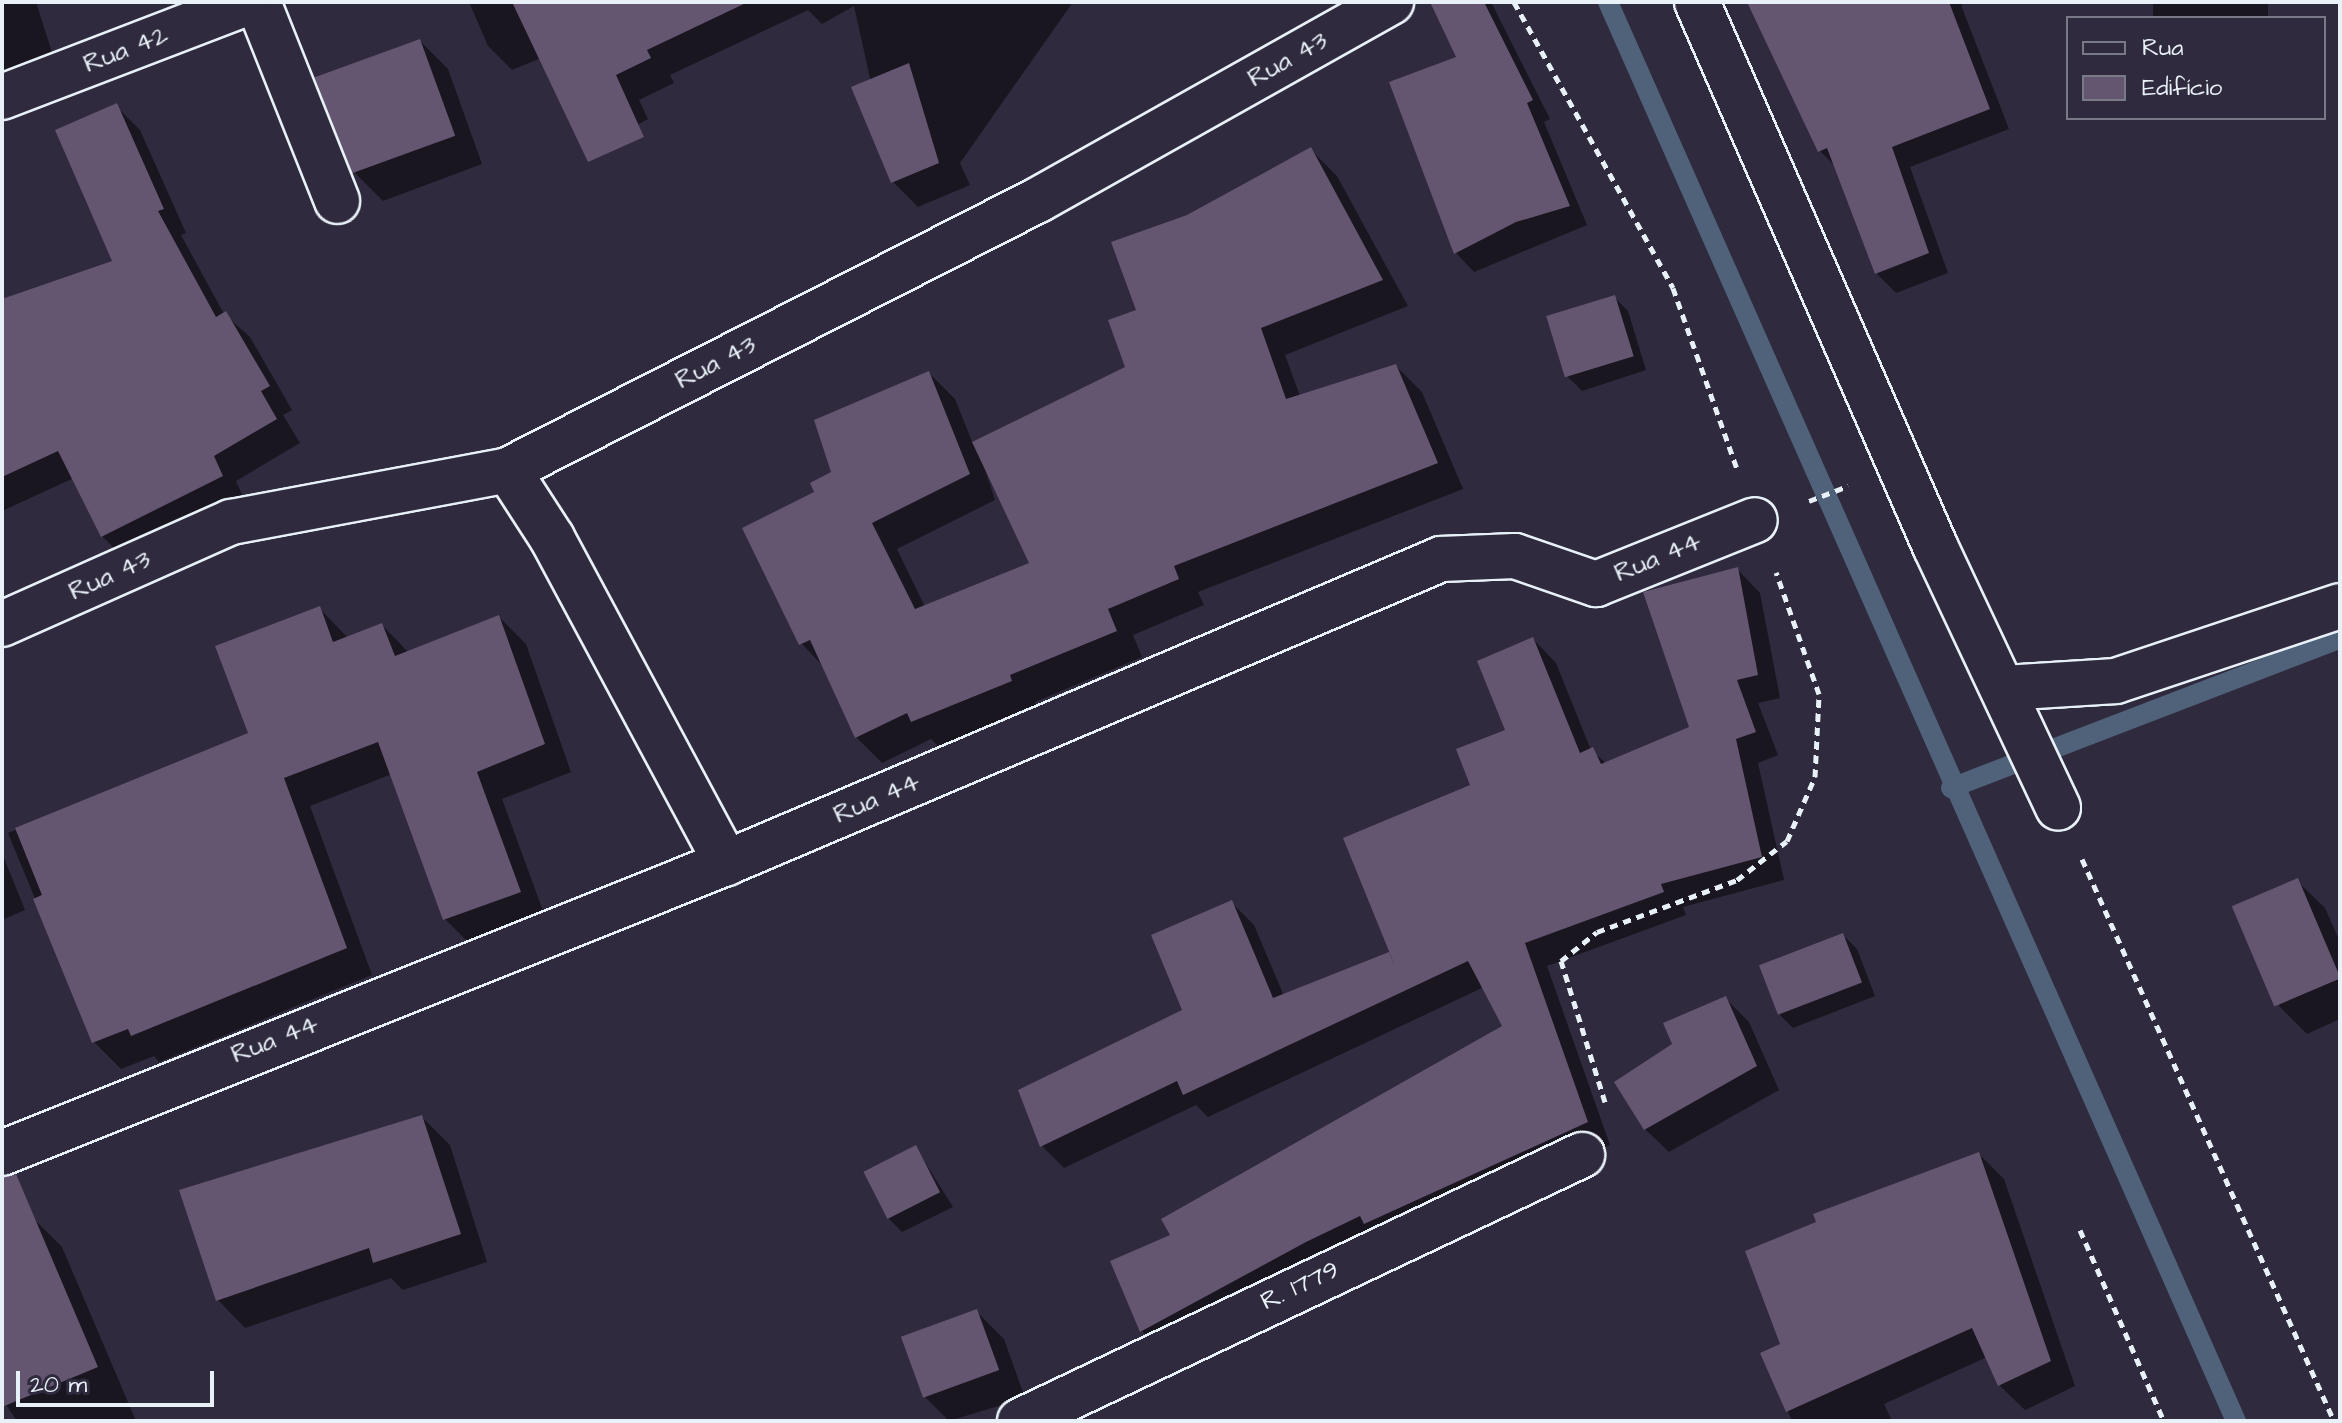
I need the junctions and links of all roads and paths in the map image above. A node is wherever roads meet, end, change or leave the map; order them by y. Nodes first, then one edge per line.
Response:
1 (249, 2) edge
2 (258, 2) edge
3 (1391, 2) edge
4 (1514, 2) edge
5 (1697, 2) edge
6 (2, 97) edge
7 (337, 201) dead end
8 (1900, 465) junction
9 (508, 470) junction
10 (1755, 520) junction
11 (2340, 606) edge
12 (2, 624) edge
13 (2004, 688) junction
14 (2058, 807) joint
15 (726, 863) junction
16 (2, 1153) edge
17 (1582, 1155) joint
18 (2080, 1230) dead end
19 (1020, 1421) edge
20 (2164, 1421) edge
21 (2334, 1421) edge

1 - 6 street, Rua 42
2 - 7 street
3 - 9 street, Rua 43
4 - 10 path
5 - 8 street
8 - 10 path
8 - 13 street
9 - 12 street, Rua 43
9 - 15 street
10 - 15 street, Rua 44
10 - 17 path
11 - 13 street
13 - 14 street
14 - 21 path
15 - 16 street, Rua 44
17 - 19 street, R. 1779
18 - 20 path

